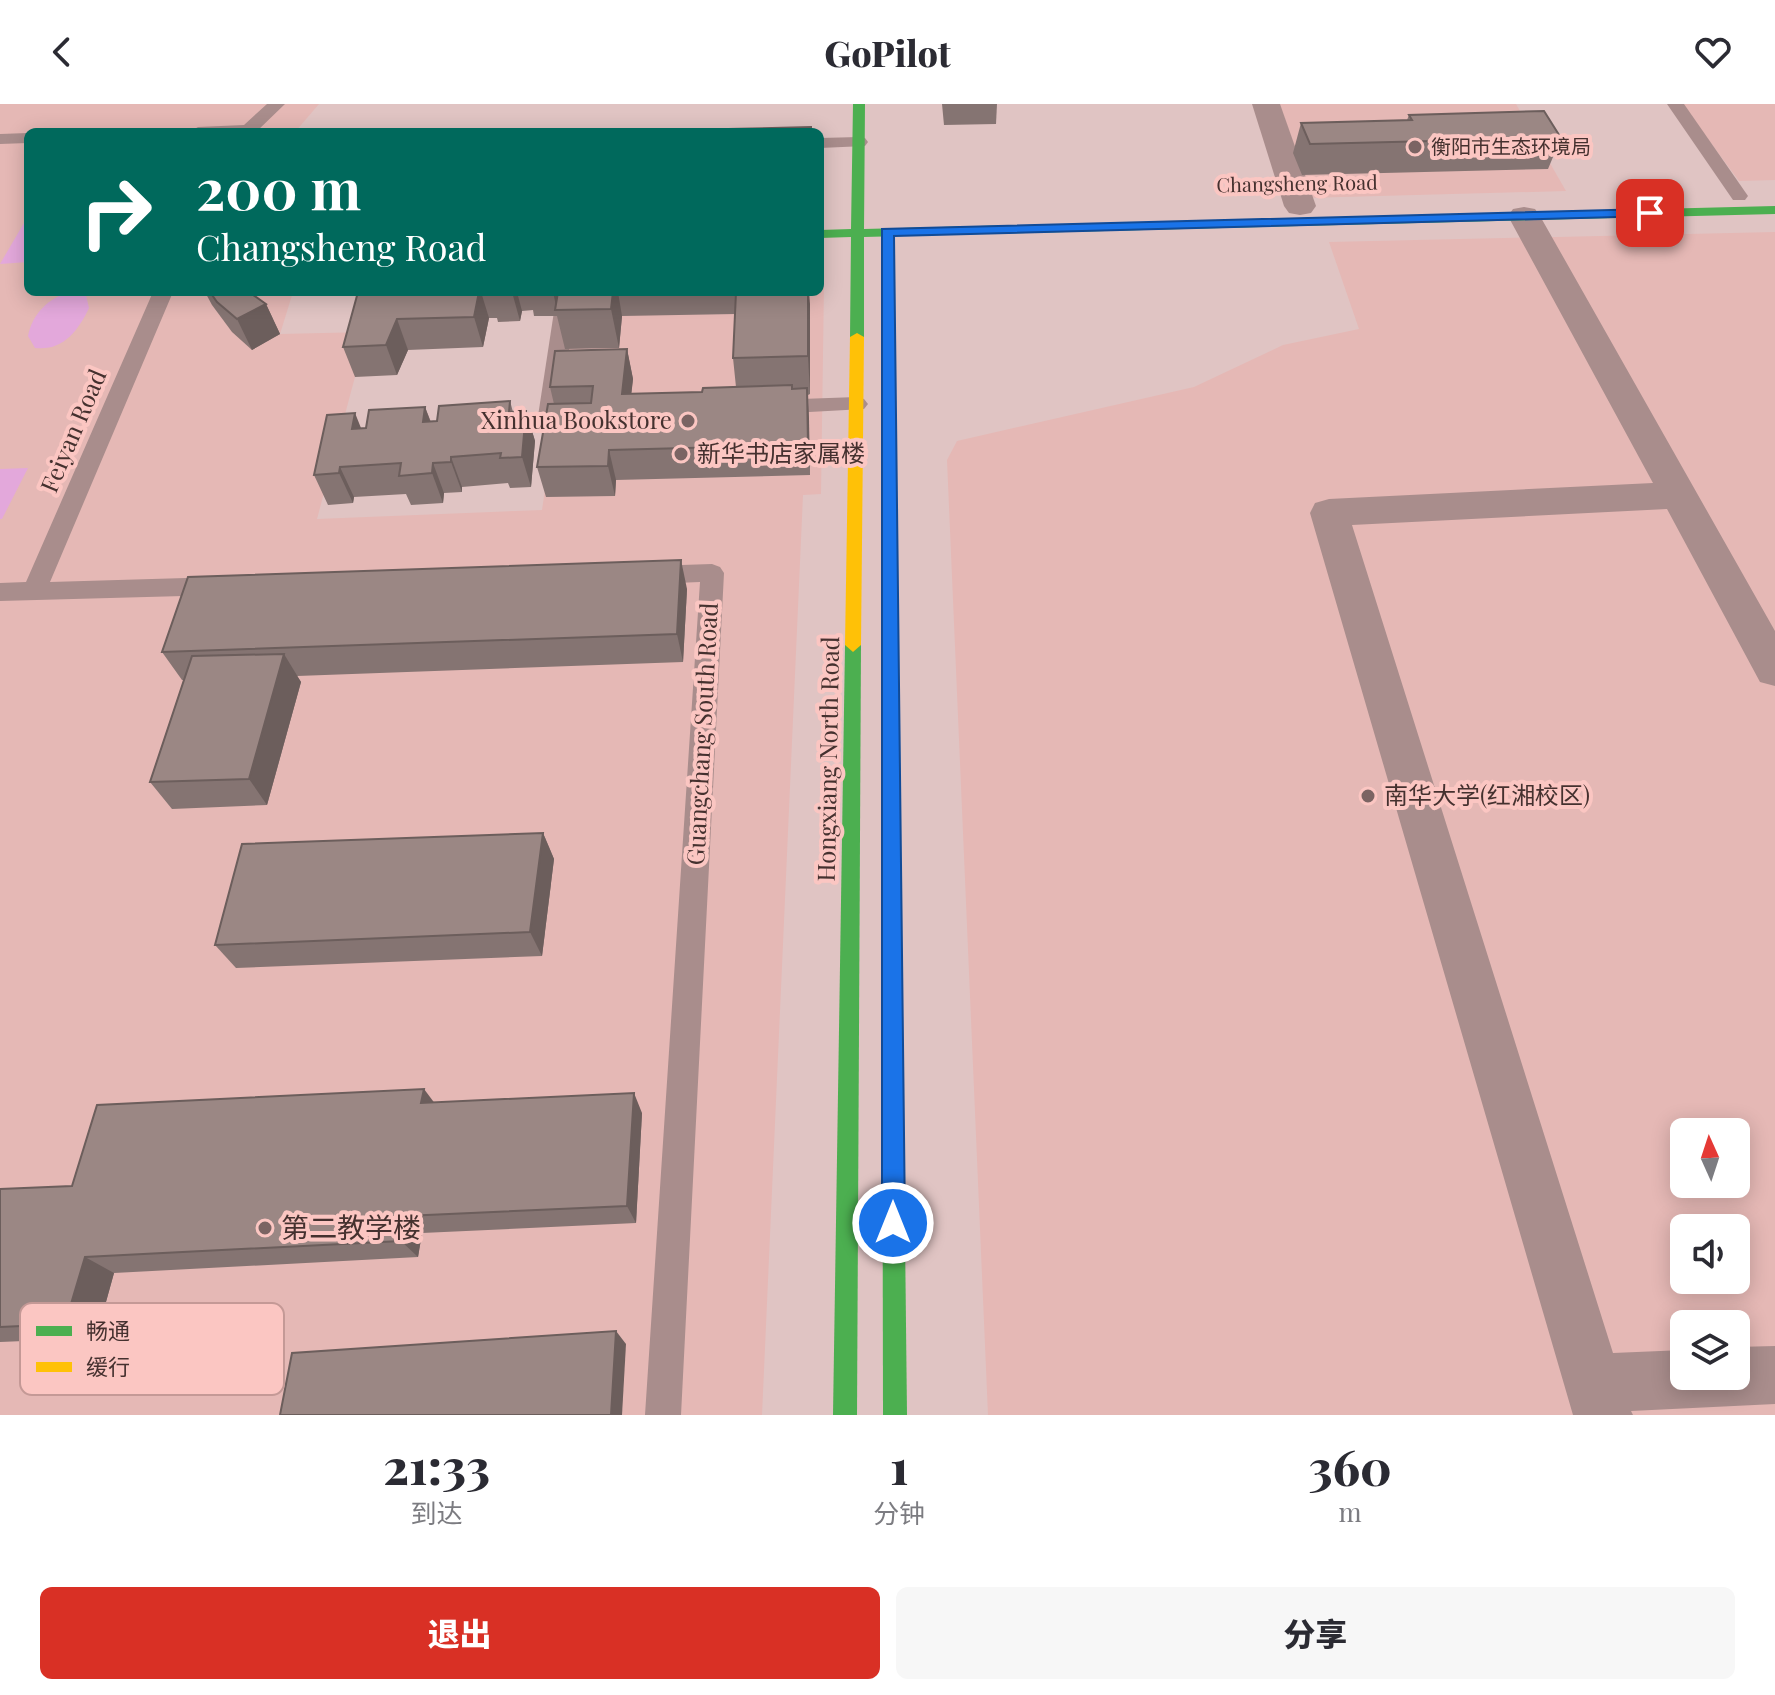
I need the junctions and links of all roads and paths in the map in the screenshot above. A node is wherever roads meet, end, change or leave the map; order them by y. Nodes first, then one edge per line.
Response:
1 (277, 104) edge
2 (859, 104) edge
3 (1266, 104) edge
4 (1675, 104) edge
5 (250, 128) edge
6 (24, 138) edge
7 (0, 139) edge
8 (859, 142) junction
9 (824, 143) edge
10 (1775, 195) edge
11 (1739, 196) junction
12 (1300, 206) junction
13 (1775, 210) edge
14 (1524, 216) junction
15 (824, 219) edge
16 (858, 225) junction
17 (887, 232) junction
18 (824, 233) edge
19 (161, 296) edge
20 (566, 296) edge
21 (888, 312) dead end
22 (857, 404) junction
23 (750, 407) edge
24 (549, 416) edge
25 (1678, 495) junction
26 (623, 575) edge
27 (247, 585) edge
28 (34, 591) junction
29 (0, 592) edge
30 (1775, 670) edge
31 (1775, 1375) edge
32 (1598, 1399) edge
33 (663, 1415) edge
34 (845, 1415) edge
35 (895, 1415) edge

1 - 5 lane
2 - 8 main road, Hongxiang North Road
3 - 12 street
4 - 11 lane
6 - 7 lane
8 - 9 lane
8 - 16 main road, Hongxiang North Road
10 - 11 main road, Changsheng Road
11 - 12 main road, Changsheng Road
12 - 17 main road, Changsheng Road
13 - 14 main road, Changsheng Road
14 - 17 main road, Changsheng Road
14 - 25 street
15 - 16 main road, Changsheng Road
16 - 17 main road, Changsheng Road
16 - 18 main road, Changsheng Road
16 - 22 main road, Hongxiang North Road
19 - 28 lane, Feiyan Road
20 - 24 lane
21 - 35 main road
22 - 23 lane
22 - 34 main road, Hongxiang North Road
25 - 30 street
25 - 32 street
26 - 33 lane, Guangchang South Road
27 - 28 lane
28 - 29 lane
31 - 32 street

